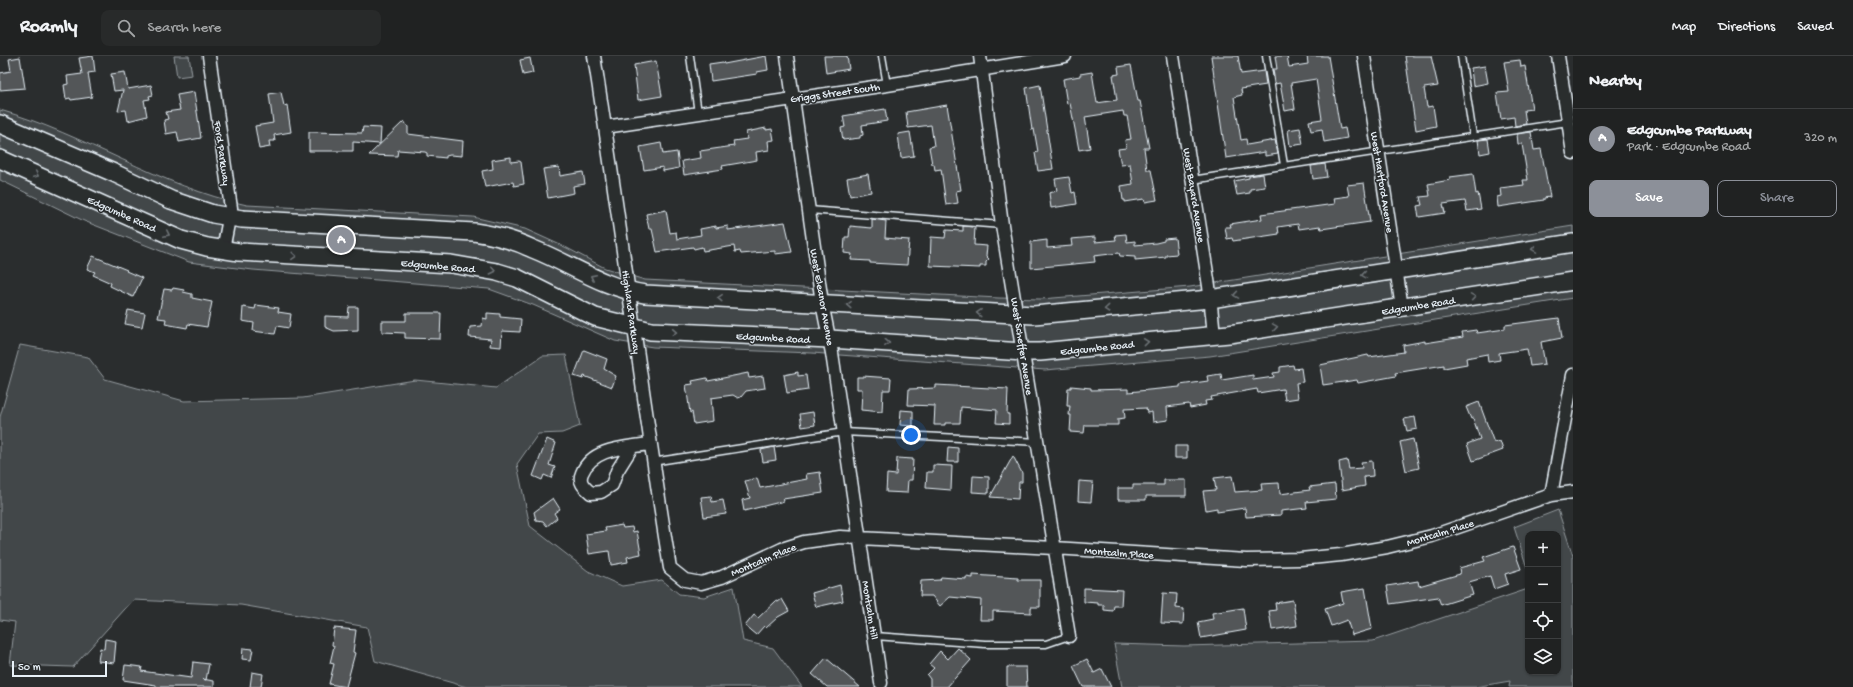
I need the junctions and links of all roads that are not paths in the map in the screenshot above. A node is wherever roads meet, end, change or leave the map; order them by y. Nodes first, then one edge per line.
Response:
1 (209, 56) edge
2 (594, 56) edge
3 (690, 56) edge
4 (787, 56) edge
5 (882, 56) edge
6 (980, 56) edge
7 (1065, 56) edge
8 (1173, 56) edge
9 (1266, 56) edge
10 (1364, 56) edge
11 (1461, 56) edge
12 (1558, 56) edge
13 (982, 69) junction
14 (887, 85) junction
15 (793, 98) junction
16 (698, 113) junction
17 (1568, 122) junction
18 (0, 124) edge
19 (605, 127) junction
20 (1473, 136) junction
21 (1378, 150) junction
22 (1573, 153) edge
23 (0, 160) edge
24 (1284, 166) junction
25 (1192, 180) junction
26 (809, 210) junction
27 (229, 218) junction
28 (1002, 225) junction
29 (1573, 243) edge
30 (223, 250) junction
31 (1396, 270) junction
32 (1573, 281) edge
33 (629, 292) junction
34 (1210, 299) junction
35 (822, 304) junction
36 (1402, 308) junction
37 (1018, 315) junction
38 (635, 328) junction
39 (1214, 335) junction
40 (830, 339) junction
41 (1024, 352) junction
42 (1573, 375) edge
43 (1572, 388) edge
44 (844, 432) junction
45 (1038, 442) junction
46 (650, 444) junction
47 (632, 447) dead end
48 (652, 462) junction
49 (1573, 492) edge
50 (1551, 495) junction
51 (860, 537) junction
52 (1054, 548) junction
53 (670, 568) joint
54 (875, 636) junction
55 (1069, 636) joint
56 (882, 683) dead end

1 - 27 street, Ford Parkway
2 - 19 street, Highland Parkway
3 - 16 lane
4 - 15 street, West Eleanor Avenue
5 - 14 lane
6 - 13 street, West Scheffer Avenue
7 - 13 street, Griggs Street South
8 - 25 street, West Bayard Avenue
9 - 24 lane
10 - 21 street, West Hartford Avenue
11 - 20 lane
12 - 17 street
13 - 14 street, Griggs Street South
13 - 28 street, West Scheffer Avenue
14 - 15 street, Griggs Street South
15 - 16 street, Griggs Street South
15 - 26 street, West Eleanor Avenue
16 - 19 street, Griggs Street South
17 - 20 lane
17 - 22 street
18 - 27 street
19 - 33 street, Highland Parkway
20 - 21 lane
21 - 24 lane
21 - 31 street, West Hartford Avenue
23 -> 30 street, Edgcumbe Road
24 - 25 lane
25 - 34 street, West Bayard Avenue
26 - 28 lane
26 - 35 street, West Eleanor Avenue
27 - 30 street, Ford Parkway
33 -> 27 street
28 - 37 street, West Scheffer Avenue
29 -> 31 street
30 -> 38 street, Edgcumbe Road
31 -> 34 street
31 - 36 street, West Hartford Avenue
36 -> 32 street, Edgcumbe Road
35 -> 33 street
33 - 38 street, Highland Parkway
34 -> 37 street
34 - 39 street, West Bayard Avenue
37 -> 35 street
35 - 40 street, West Eleanor Avenue
39 -> 36 street, Edgcumbe Road
37 - 41 street, West Scheffer Avenue
38 -> 40 street, Edgcumbe Road
38 - 46 street, Highland Parkway
41 -> 39 street, Edgcumbe Road
40 -> 41 street, Edgcumbe Road
40 - 44 street, West Eleanor Avenue
41 - 45 street, West Scheffer Avenue
42 - 43 street
43 - 50 street
44 - 45 lane
44 - 48 lane
44 - 51 street, West Eleanor Avenue
45 - 52 street, West Scheffer Avenue
46 - 47 street
46 - 48 street, Highland Parkway
48 - 53 street, Highland Parkway
49 - 50 street, Montcalm Place
50 - 52 street, Montcalm Place
51 - 52 street, Montcalm Place
51 - 53 street, Montcalm Place
51 - 54 street, Montcalm Hill
52 - 55 street, West Scheffer Avenue
54 - 55 lane
54 - 56 street, Montcalm Hill

